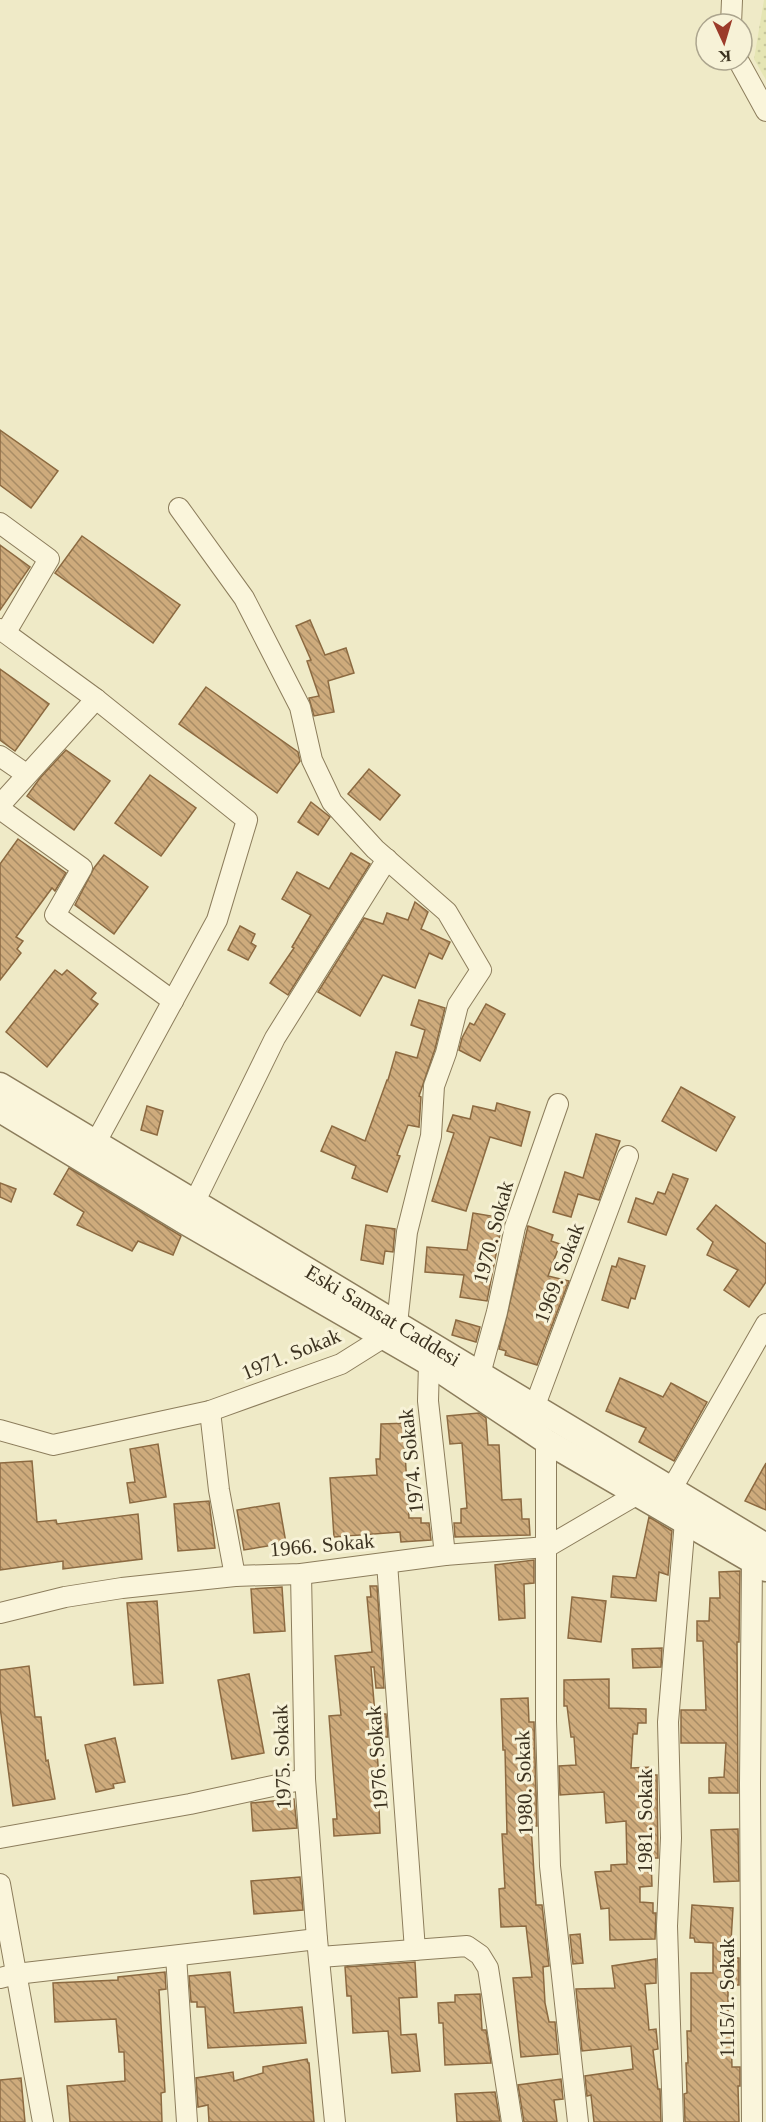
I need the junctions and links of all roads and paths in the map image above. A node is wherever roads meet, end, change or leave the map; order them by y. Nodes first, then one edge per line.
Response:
1 (745, 72) edge
2 (766, 111) edge
3 (179, 508) dead end
4 (0, 523) edge
5 (3, 631) edge
6 (96, 699) junction
7 (0, 756) edge
8 (26, 774) junction
9 (0, 807) edge
10 (387, 859) junction
11 (173, 1001) junction
12 (0, 1085) edge
13 (558, 1104) dead end
14 (0, 1110) edge
15 (96, 1142) junction
16 (628, 1156) dead end
17 (194, 1203) junction
18 (766, 1324) edge
19 (390, 1330) junction
20 (429, 1363) junction
21 (480, 1374) junction
22 (534, 1408) junction
23 (210, 1411) junction
24 (0, 1430) edge
25 (546, 1440) junction
26 (671, 1490) junction
27 (636, 1495) junction
28 (685, 1521) junction
29 (547, 1547) junction
30 (446, 1555) junction
31 (761, 1558) edge
32 (387, 1563) junction
33 (301, 1574) junction
34 (235, 1576) junction
35 (0, 1613) edge
36 (305, 1779) junction
37 (0, 1838) edge
38 (758, 1875) edge
39 (0, 1884) edge
40 (318, 1948) junction
41 (415, 1950) junction
42 (176, 1956) junction
43 (8, 1976) edge
44 (43, 2122) edge
45 (187, 2122) edge
46 (334, 2122) edge
47 (512, 2122) edge
48 (578, 2122) edge
49 (673, 2122) edge
50 (752, 2122) edge

1 - 2 street
3 - 10 street
4 - 5 street
5 - 6 street
6 - 8 street
6 - 11 street
7 - 8 street
8 - 9 street
9 - 11 street
10 - 17 street
10 - 19 street
11 - 15 street
12 - 15 street, Eski Samsat Caddesi
13 - 21 street, 1970. Sokak
14 - 19 street, Eski Samsat Caddesi
15 - 17 street, Eski Samsat Caddesi
16 - 22 street, 1969. Sokak
17 - 19 street, Eski Samsat Caddesi
18 - 26 street
19 - 20 street, Eski Samsat Caddesi
19 - 21 street, Eski Samsat Caddesi
19 - 23 street, 1971. Sokak
20 - 25 street, Eski Samsat Caddesi
20 - 30 street, 1974. Sokak
21 - 22 street, Eski Samsat Caddesi
22 - 26 street, Eski Samsat Caddesi
23 - 24 street, 1971. Sokak
23 - 34 street
25 - 27 street, Eski Samsat Caddesi
25 - 29 street, 1980. Sokak
26 - 31 street, Eski Samsat Caddesi
27 - 28 street, Eski Samsat Caddesi
27 - 29 street, 1966. Sokak
28 - 31 street, Eski Samsat Caddesi
28 - 49 street, 1981. Sokak
29 - 30 street, 1966. Sokak
29 - 48 street, 1980. Sokak
30 - 32 street, 1966. Sokak
31 - 38 street, 1115/1. Sokak
32 - 33 street, 1966. Sokak
32 - 41 street, 1976. Sokak
33 - 34 street, 1966. Sokak
33 - 36 street, 1975. Sokak
34 - 35 street, 1966. Sokak
36 - 37 street
36 - 40 street, 1975. Sokak
38 - 50 street, 1115/1. Sokak
39 - 43 street
40 - 41 street
40 - 42 street
40 - 46 street, 1975. Sokak
41 - 47 street
42 - 43 street
42 - 45 street
43 - 44 street

